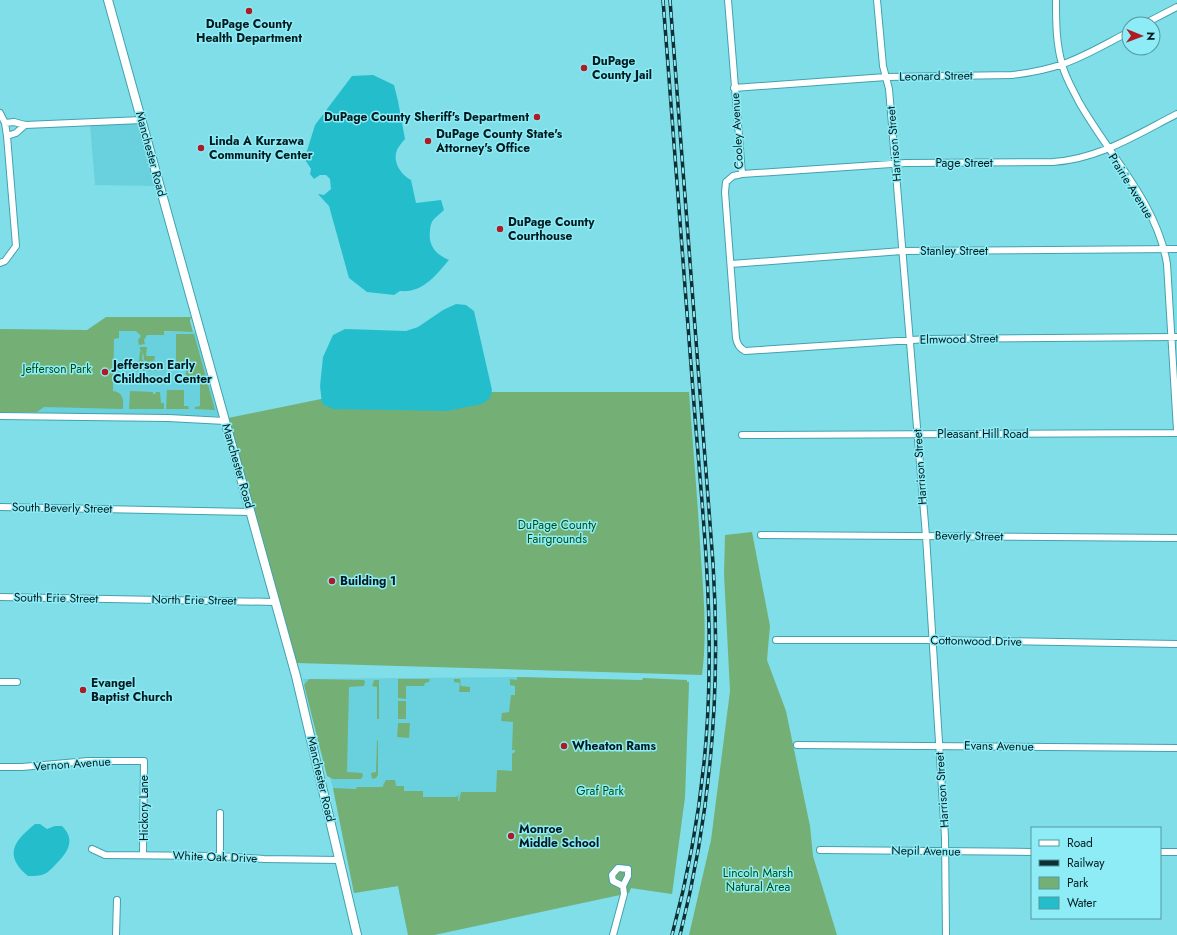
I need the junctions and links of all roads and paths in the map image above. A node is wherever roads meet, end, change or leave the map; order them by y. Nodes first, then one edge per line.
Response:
1 (108, 0) edge
2 (728, 0) edge
3 (877, 0) edge
4 (1056, 0) edge
5 (1177, 7) edge
6 (1160, 16) edge
7 (1121, 36) edge
8 (1062, 65) junction
9 (886, 77) junction
10 (734, 88) junction
11 (0, 113) edge
12 (1177, 114) edge
13 (142, 120) junction
14 (5, 123) junction
15 (25, 125) junction
16 (7, 136) junction
17 (1109, 149) junction
18 (896, 164) junction
19 (742, 174) junction
20 (1164, 249) junction
21 (1177, 249) edge
22 (902, 251) junction
23 (0, 263) edge
24 (731, 264) junction
25 (1174, 337) edge
26 (910, 340) junction
27 (741, 349) joint
28 (0, 416) edge
29 (225, 421) junction
30 (1177, 432) edge
31 (918, 434) junction
32 (742, 435) dead end
33 (0, 507) edge
34 (250, 512) junction
35 (761, 535) dead end
36 (926, 536) junction
37 (1177, 538) edge
38 (0, 596) edge
39 (112, 599) joint
40 (275, 602) junction
41 (776, 640) dead end
42 (932, 640) junction
43 (1177, 644) edge
44 (0, 682) edge
45 (17, 682) dead end
46 (797, 745) dead end
47 (939, 745) junction
48 (1177, 748) edge
49 (144, 761) joint
50 (0, 767) edge
51 (220, 814) dead end
52 (92, 850) dead end
53 (820, 850) dead end
54 (945, 851) junction
55 (1031, 852) edge
56 (1161, 852) edge
57 (1177, 852) edge
58 (144, 855) junction
59 (220, 856) junction
60 (340, 860) junction
61 (624, 886) dead end
62 (117, 900) dead end
63 (116, 935) edge
64 (357, 935) edge
65 (613, 935) edge
66 (946, 935) edge

1 - 13 street, Manchester Road
2 - 10 street, Cooley Avenue
3 - 9 street, Harrison Street
4 - 8 street, Prairie Avenue
5 - 6 street
7 - 8 street, Leonard Street
8 - 9 street, Leonard Street
8 - 17 street, Prairie Avenue
9 - 10 street, Leonard Street
9 - 18 street, Harrison Street
10 - 19 street, Cooley Avenue
11 - 14 street
12 - 17 street, Page Street
13 - 15 street
13 - 29 street, Manchester Road
14 - 15 street
14 - 16 street
15 - 16 street
16 - 23 street
17 - 18 street, Page Street
17 - 20 street, Prairie Avenue
18 - 19 street, Page Street
18 - 22 street, Harrison Street
19 - 24 street, Cooley Avenue
20 - 21 street, Stanley Street
20 - 22 street, Stanley Street
20 - 25 street, Prairie Avenue
22 - 24 street, Stanley Street
22 - 26 street, Harrison Street
24 - 27 street, Cooley Avenue
25 - 26 street, Elmwood Street
25 - 30 street, Prairie Avenue
26 - 27 street, Elmwood Street
26 - 31 street, Harrison Street
28 - 29 street
29 - 34 street, Manchester Road
30 - 31 street, Pleasant Hill Road
31 - 32 street, Pleasant Hill Road
31 - 36 street, Harrison Street
33 - 34 street, South Beverly Street
34 - 40 street, Manchester Road
35 - 36 street, Beverly Street
36 - 37 street, Beverly Street
36 - 42 street, Harrison Street
38 - 39 street, South Erie Street
39 - 40 street, North Erie Street
40 - 60 street, Manchester Road
41 - 42 street, Cottonwood Drive
42 - 43 street, Cottonwood Drive
42 - 47 street, Harrison Street
44 - 45 street
46 - 47 street, Evans Avenue
47 - 48 street, Evans Avenue
47 - 54 street, Harrison Street
49 - 50 street, Vernon Avenue
49 - 58 street, Hickory Lane
51 - 59 street
52 - 58 street, White Oak Drive
53 - 54 street, Nepil Avenue
54 - 55 street, Nepil Avenue
54 - 66 street, Harrison Street
56 - 57 street
58 - 59 street, White Oak Drive
59 - 60 street, White Oak Drive
60 - 64 street, Manchester Road
61 - 65 street
62 - 63 street

